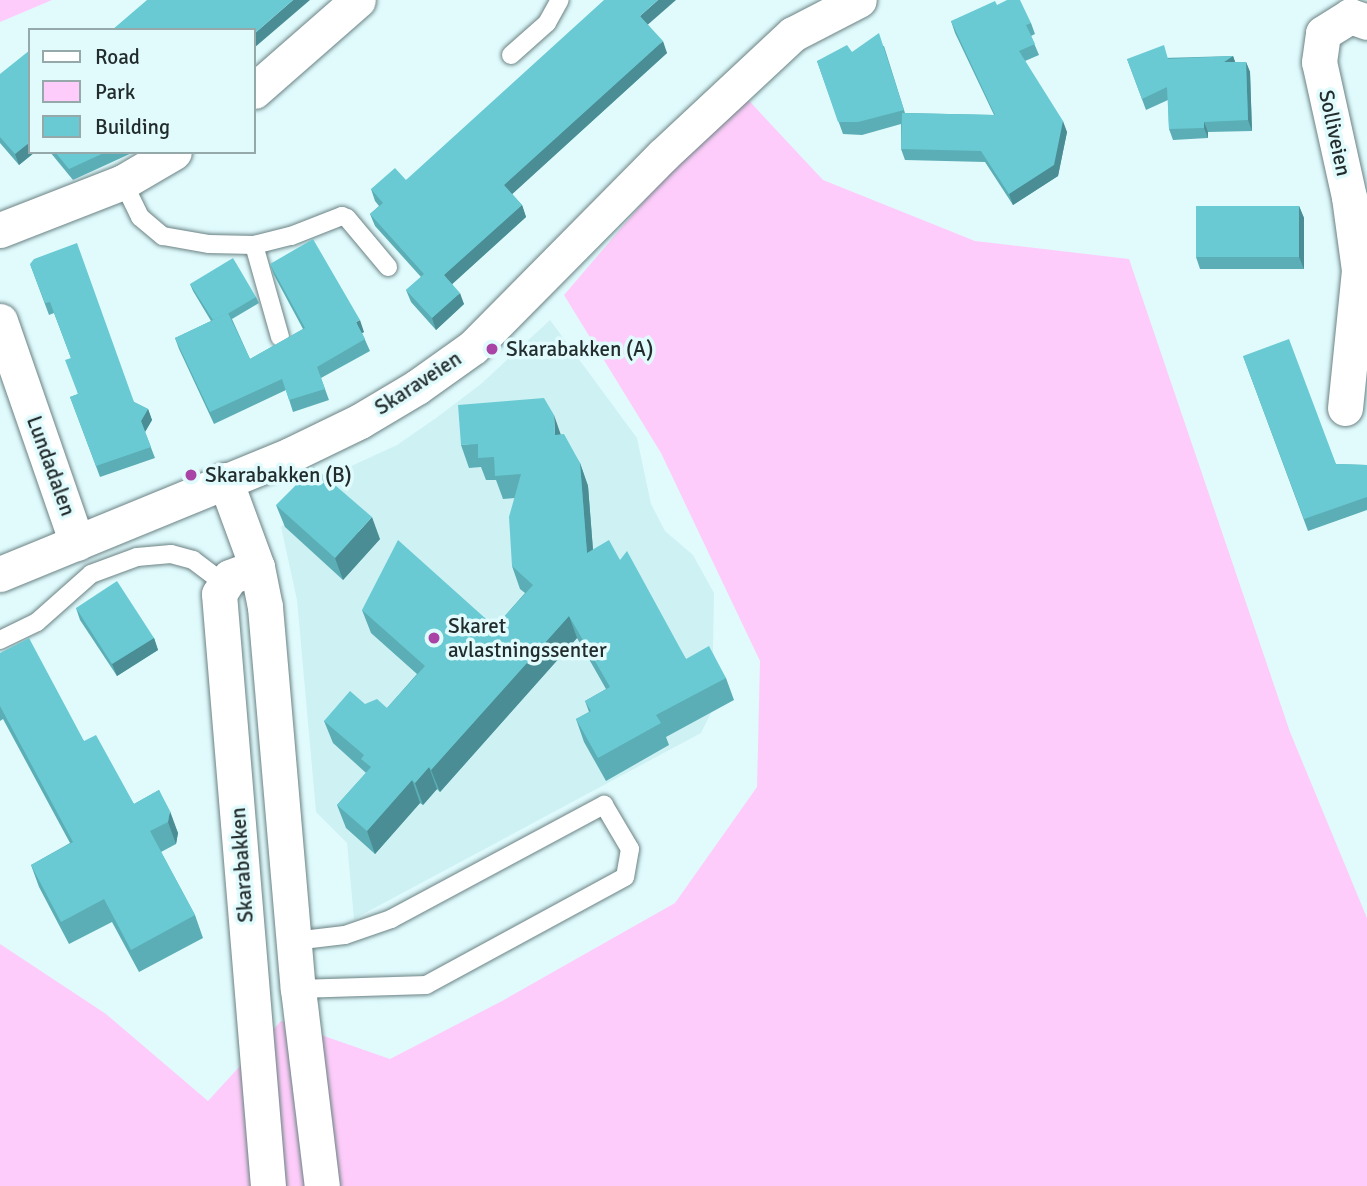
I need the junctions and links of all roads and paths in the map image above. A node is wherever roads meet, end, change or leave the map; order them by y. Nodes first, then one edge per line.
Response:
1 (358, 0) edge
2 (560, 0) edge
3 (859, 0) edge
4 (1367, 22) edge
5 (511, 55) dead end
6 (256, 90) edge
7 (171, 154) edge
8 (123, 182) junction
9 (0, 230) edge
10 (254, 245) junction
11 (388, 267) dead end
12 (0, 321) edge
13 (280, 337) dead end
14 (11, 394) edge
15 (1345, 408) dead end
16 (225, 480) junction
17 (77, 543) junction
18 (257, 567) junction
19 (0, 574) edge
20 (224, 583) junction
21 (0, 640) edge
22 (294, 941) junction
23 (298, 989) junction
24 (268, 1186) edge
25 (322, 1186) edge

1 - 6 street
2 - 5 lane
3 - 16 street, Skaraveien
4 - 15 street, Solliveien
7 - 8 street
8 - 9 street
8 - 10 lane
10 - 11 lane
10 - 13 lane
12 - 14 street, Lundadalen
14 - 17 street, Lundadalen
16 - 17 street, Skaraveien
16 - 18 street
17 - 19 street, Skaraveien
18 - 20 street
18 - 22 street
20 - 21 lane
20 - 24 street, Skarabakken
22 - 23 street
22 - 23 lane
23 - 25 street

